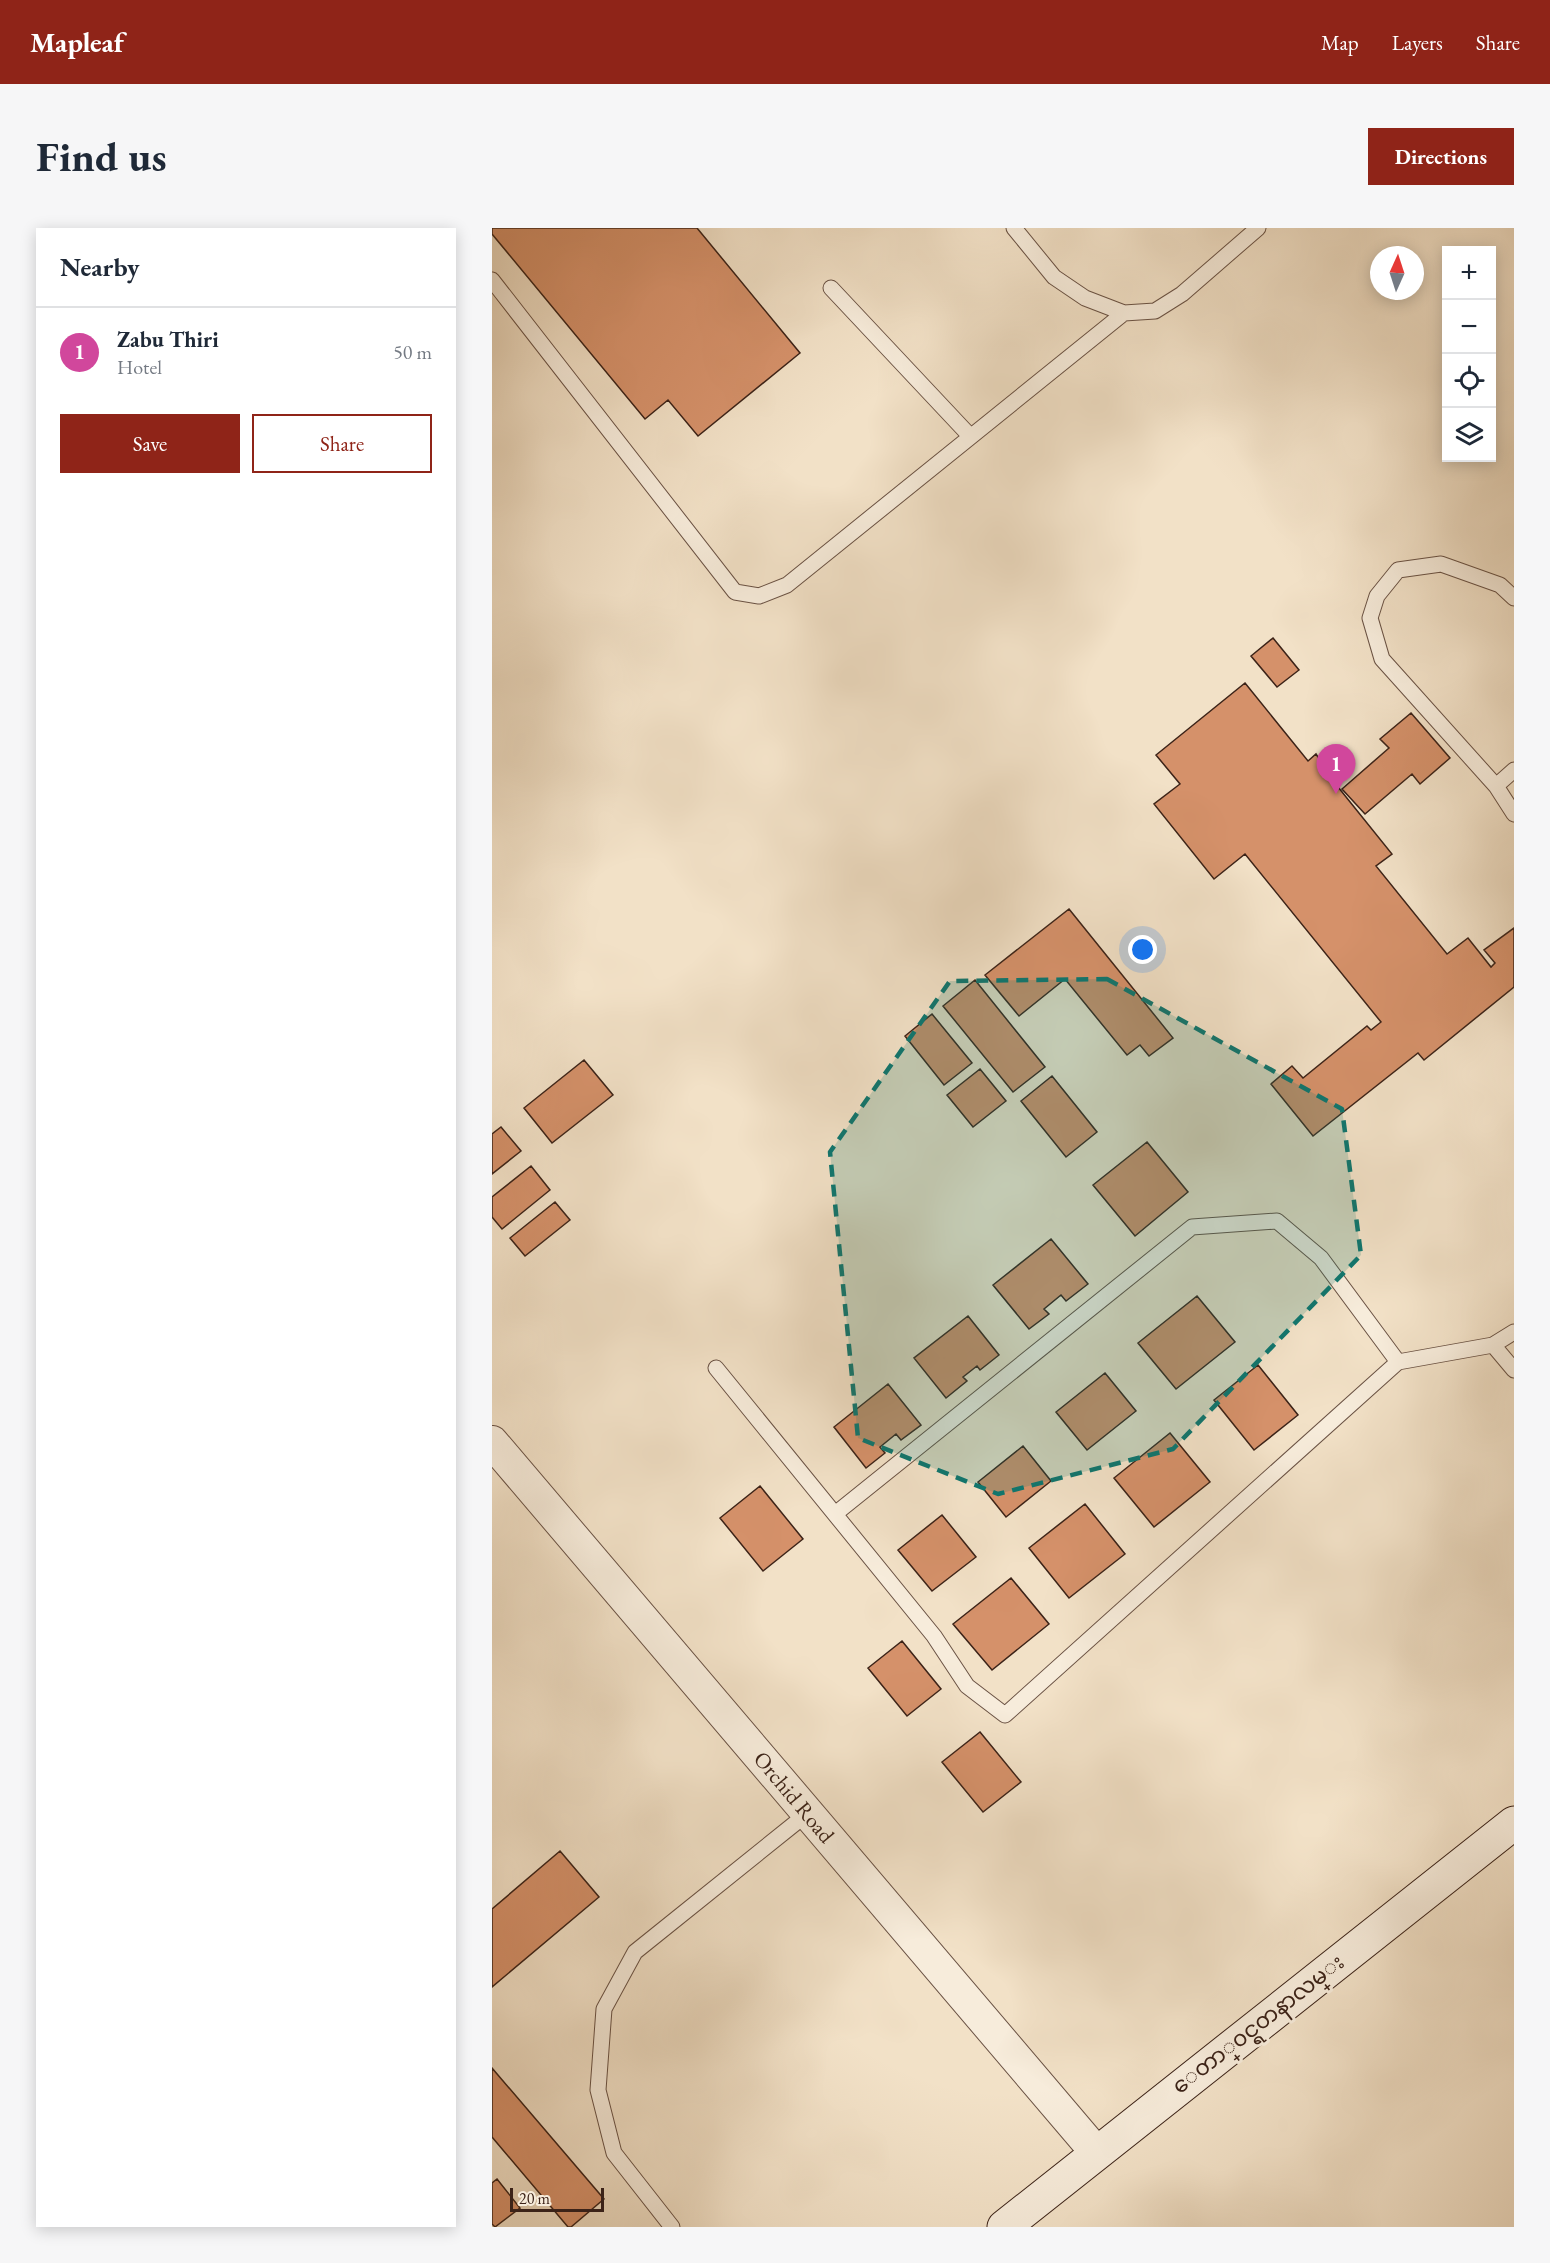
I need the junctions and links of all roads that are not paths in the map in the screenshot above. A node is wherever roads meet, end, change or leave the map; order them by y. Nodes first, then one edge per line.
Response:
1 (1014, 228) edge
2 (1258, 228) edge
3 (492, 280) edge
4 (831, 288) dead end
5 (1124, 314) junction
6 (970, 436) junction
7 (1514, 598) edge
8 (1514, 770) edge
9 (1496, 786) junction
10 (1514, 814) edge
11 (1514, 1332) edge
12 (1493, 1345) junction
13 (1398, 1362) junction
14 (716, 1368) dead end
15 (1514, 1370) edge
16 (492, 1442) edge
17 (835, 1514) junction
18 (808, 1814) junction
19 (1514, 1823) edge
20 (1096, 2152) junction
21 (672, 2227) edge
22 (1004, 2227) edge

1 - 5 lane
2 - 5 lane
3 - 6 lane
4 - 6 lane
5 - 6 lane
7 - 9 lane
8 - 9 lane
9 - 10 lane
11 - 12 lane
12 - 13 lane
12 - 15 lane
13 - 17 lane
13 - 17 lane
14 - 17 lane
16 - 18 street, Orchid Road
18 - 20 street, Orchid Road
18 - 21 lane
19 - 20 main road, ေတာ္၀င္ရတနာလမ္း
20 - 22 main road, ေတာ္၀င္ရတနာလမ္း

